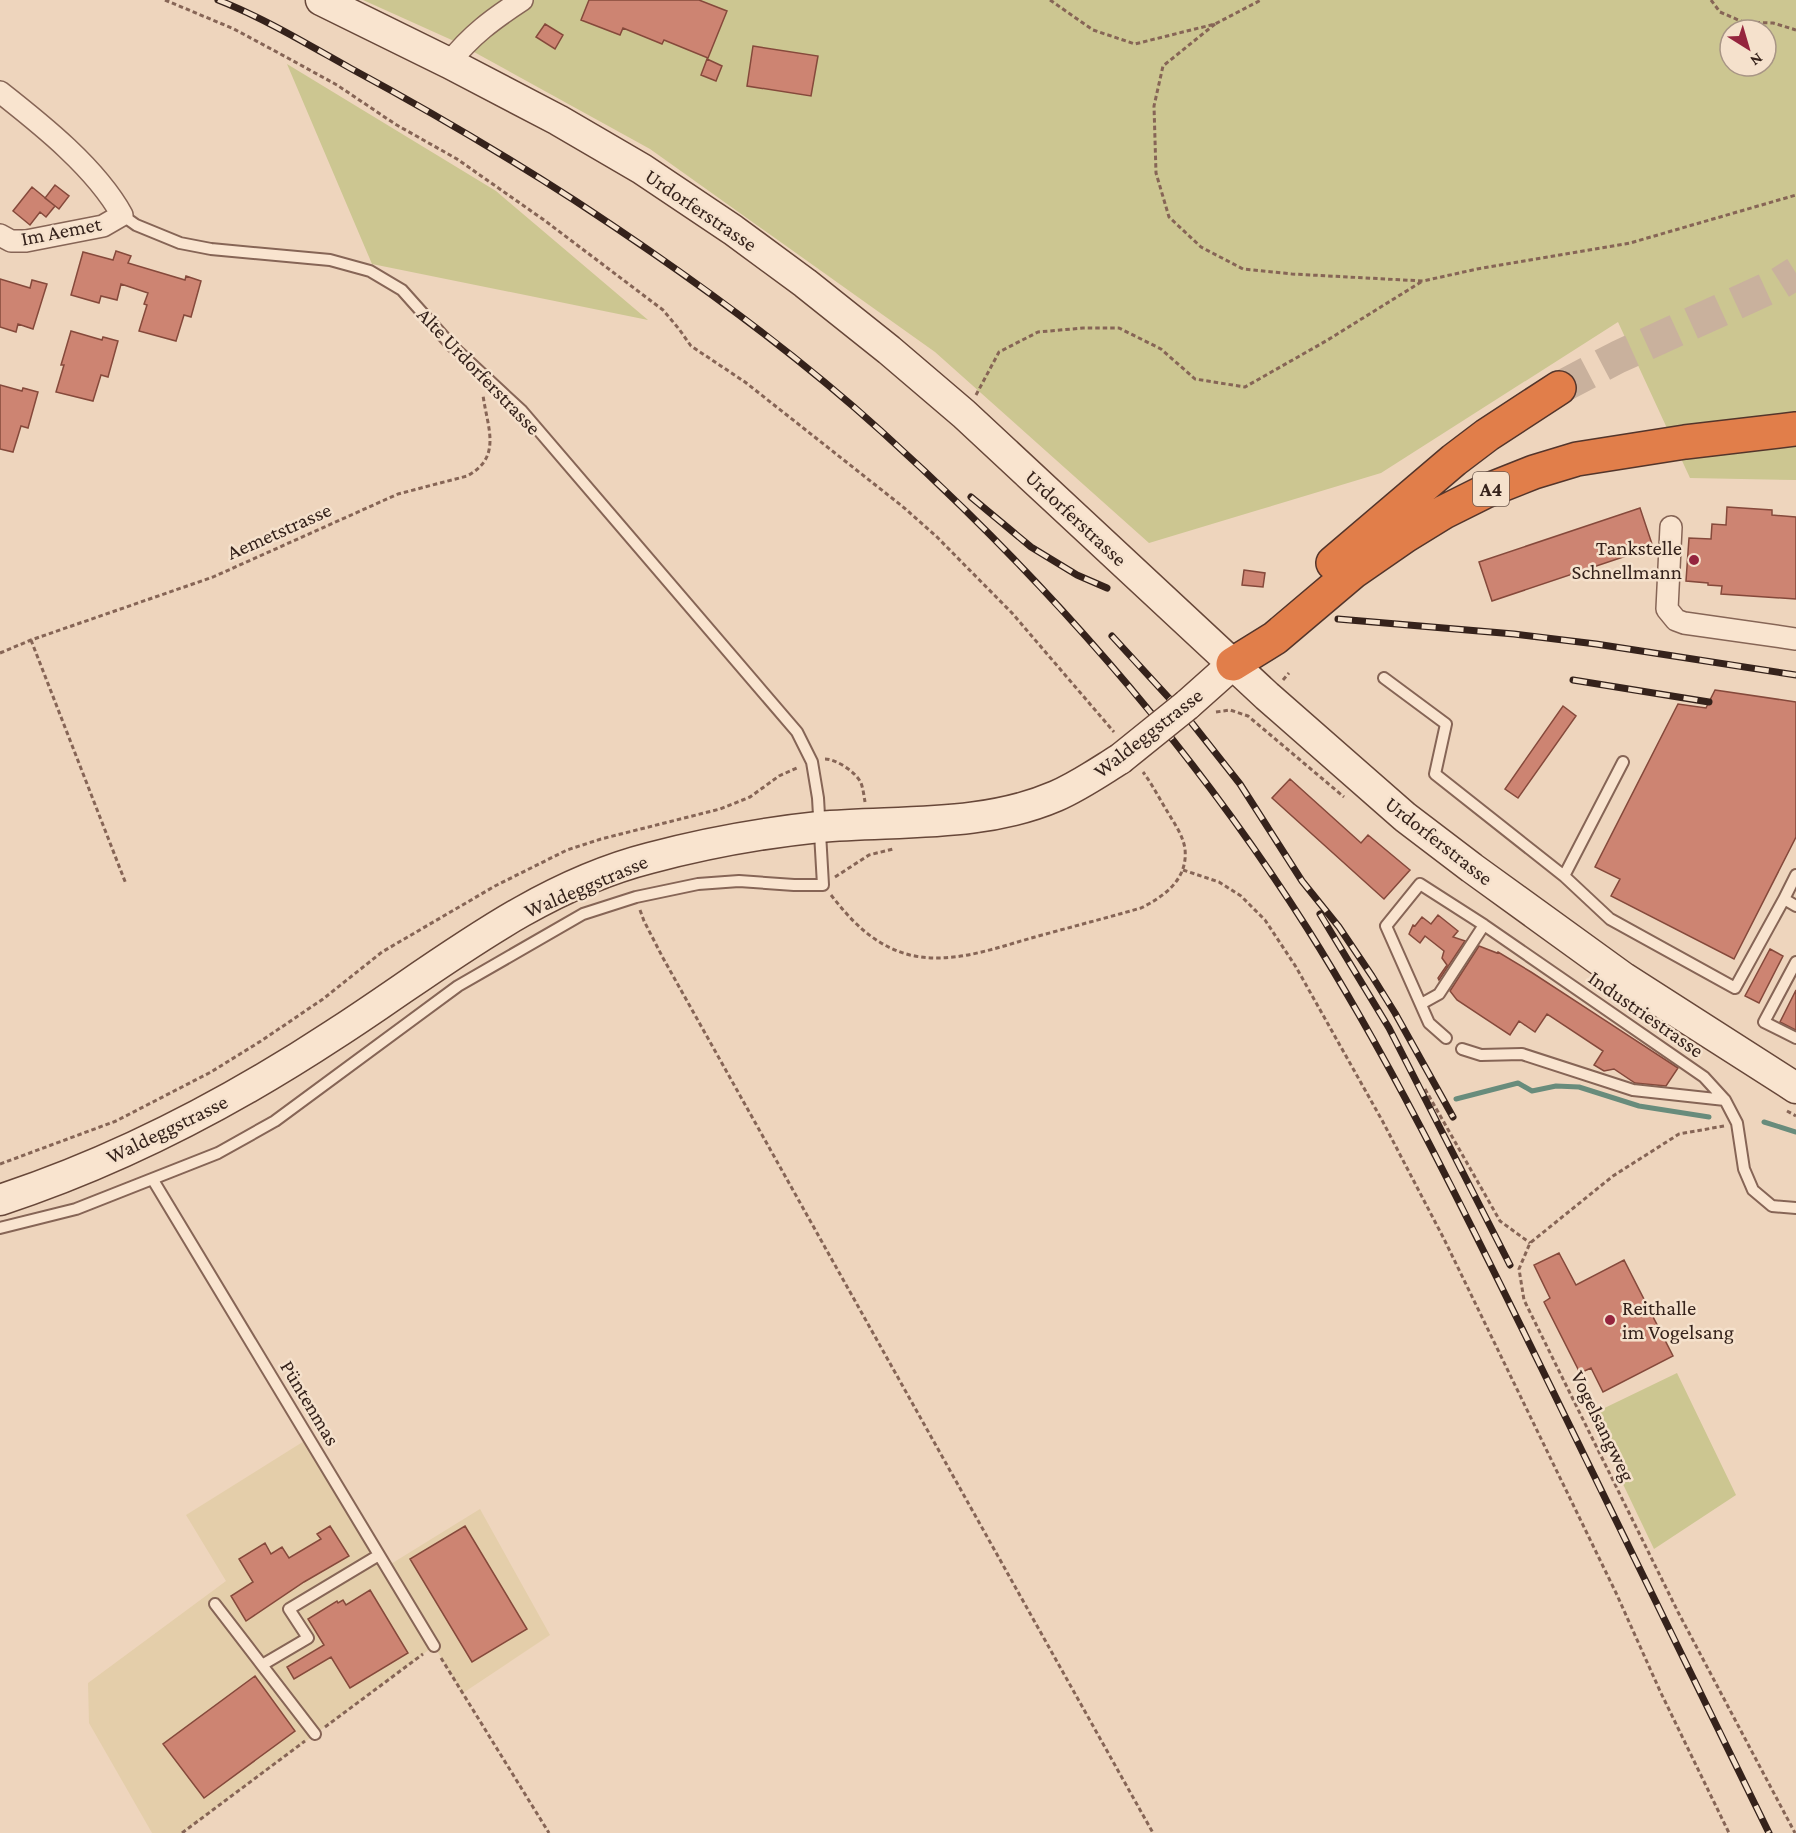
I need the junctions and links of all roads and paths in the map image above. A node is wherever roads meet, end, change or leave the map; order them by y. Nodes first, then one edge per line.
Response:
1 (165, 0) edge
2 (321, 0) edge
3 (522, 0) edge
4 (1050, 0) edge
5 (1261, 0) edge
6 (1711, 0) edge
7 (1215, 24) junction
8 (1796, 30) edge
9 (449, 63) junction
10 (0, 92) edge
11 (1796, 195) edge
12 (122, 215) junction
13 (4, 242) edge
14 (1423, 281) junction
15 (489, 379) junction
16 (1559, 388) tunnel mouth
17 (964, 414) junction
18 (1796, 429) edge
19 (1671, 527) dead end
20 (1796, 639) edge
21 (31, 640) junction
22 (0, 653) edge
23 (1233, 664) junction
24 (1384, 678) dead end
25 (1127, 756) junction
26 (812, 762) junction
27 (1623, 762) dead end
28 (866, 825) junction
29 (819, 827) junction
30 (869, 855) dead end
31 (1183, 870) junction
32 (1796, 875) edge
33 (1564, 876) junction
34 (126, 884) dead end
35 (823, 885) junction
36 (636, 897) junction
37 (1784, 899) junction
38 (1796, 906) edge
39 (1484, 925) junction
40 (1796, 962) edge
41 (323, 999) dead end
42 (1421, 1004) junction
43 (1446, 1038) dead end
44 (1796, 1038) edge
45 (1462, 1049) dead end
46 (1796, 1088) edge
47 (1425, 1089) dead end
48 (1725, 1100) junction
49 (1737, 1123) junction
50 (0, 1164) edge
51 (153, 1180) junction
52 (0, 1200) edge
53 (1796, 1208) edge
54 (0, 1228) edge
55 (1530, 1243) junction
56 (379, 1555) junction
57 (215, 1604) dead end
58 (434, 1646) joint
59 (262, 1665) junction
60 (315, 1734) dead end
61 (549, 1833) edge
62 (1154, 1833) edge
63 (1729, 1833) edge
64 (1795, 1833) edge

1 - 25 path
2 - 9 main road, Urdorferstrasse
3 - 9 street
4 - 7 path
5 - 7 path
6 - 8 path
7 - 14 path
9 - 17 main road, Urdorferstrasse
10 - 12 street, Alte Urdorferstrasse
11 - 14 path
12 - 13 street, Im Aemet
12 - 15 lane, Alte Urdorferstrasse
14 - 17 path
15 - 21 path, Aemetstrasse
15 - 26 lane, Alte Urdorferstrasse
16 - 23 highway, A4
17 - 23 main road, Urdorferstrasse
18 - 23 highway, A4
19 - 20 street
21 - 22 path, Aemetstrasse
21 - 34 path
23 - 25 main road, Waldeggstrasse, bridge
23 - 46 main road, Urdorferstrasse
24 - 33 lane
25 - 28 main road, Waldeggstrasse
25 - 31 path
26 - 28 path
26 - 29 lane, Alte Urdorferstrasse
27 - 33 lane
28 - 29 main road, Waldeggstrasse
28 - 30 path
29 - 35 lane, Alte Urdorferstrasse
29 - 52 main road, Waldeggstrasse
31 - 35 path
31 - 63 path
32 - 37 lane
33 - 37 lane
35 - 36 lane
36 - 51 lane
36 - 62 path
37 - 38 lane
39 - 42 lane
39 - 42 lane, Industriestrasse
39 - 48 lane, Industriestrasse
40 - 44 lane
41 - 50 path
42 - 43 lane
45 - 48 lane
47 - 55 path
48 - 49 lane, Industriestrasse
49 - 53 lane, Industriestrasse
49 - 55 path
51 - 54 lane
51 - 56 lane, Püntenmas
55 - 64 path, Vogelsangweg
56 - 58 lane, Püntenmas
56 - 59 lane
57 - 59 lane
58 - 61 path
59 - 60 lane

